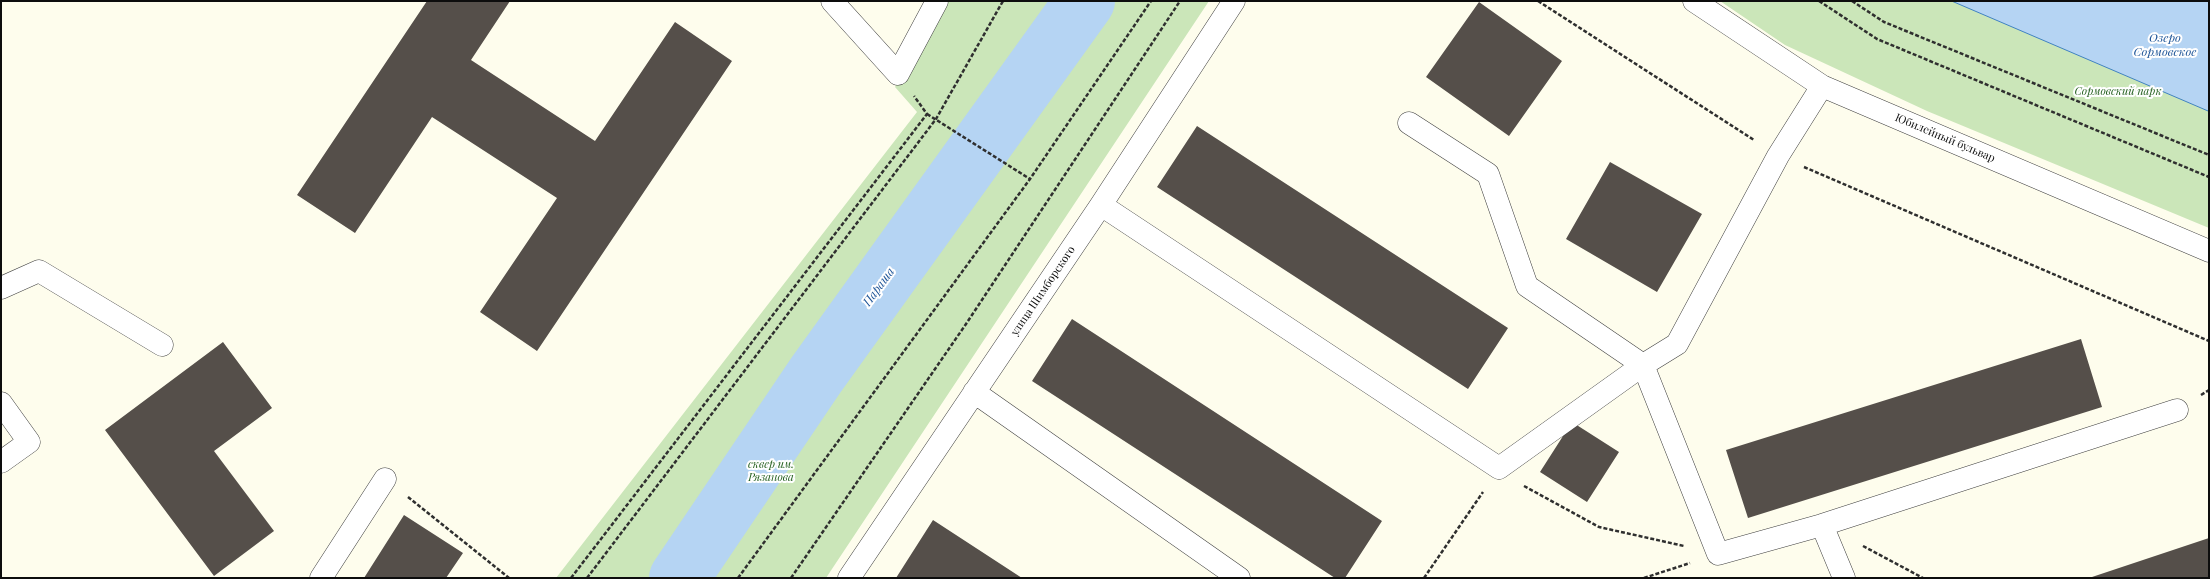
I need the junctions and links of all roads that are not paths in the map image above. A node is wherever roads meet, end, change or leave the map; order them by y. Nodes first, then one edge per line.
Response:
1 (832, 1) edge
2 (937, 1) edge
3 (1234, 1) edge
4 (1694, 1) edge
5 (1822, 86) junction
6 (1409, 123) dead end
7 (1101, 205) junction
8 (2209, 251) edge
9 (1, 288) edge
10 (162, 345) dead end
11 (1643, 365) junction
12 (974, 392) junction
13 (1, 403) edge
14 (2177, 410) dead end
15 (1, 462) edge
16 (385, 479) road end
17 (1822, 525) junction
18 (321, 578) edge
19 (849, 578) edge
20 (1239, 578) edge
21 (1844, 578) edge

1 - 2 street
3 - 7 street, улица Шимборского
4 - 5 street, Юбилейный бульвар
5 - 8 street, Юбилейный бульвар
5 - 11 street
6 - 11 street
7 - 11 street
7 - 12 street, улица Шимборского
9 - 10 street
11 - 17 street
12 - 19 street, улица Шимборского
12 - 20 street
13 - 15 street
14 - 17 street
16 - 18 street
17 - 21 street

